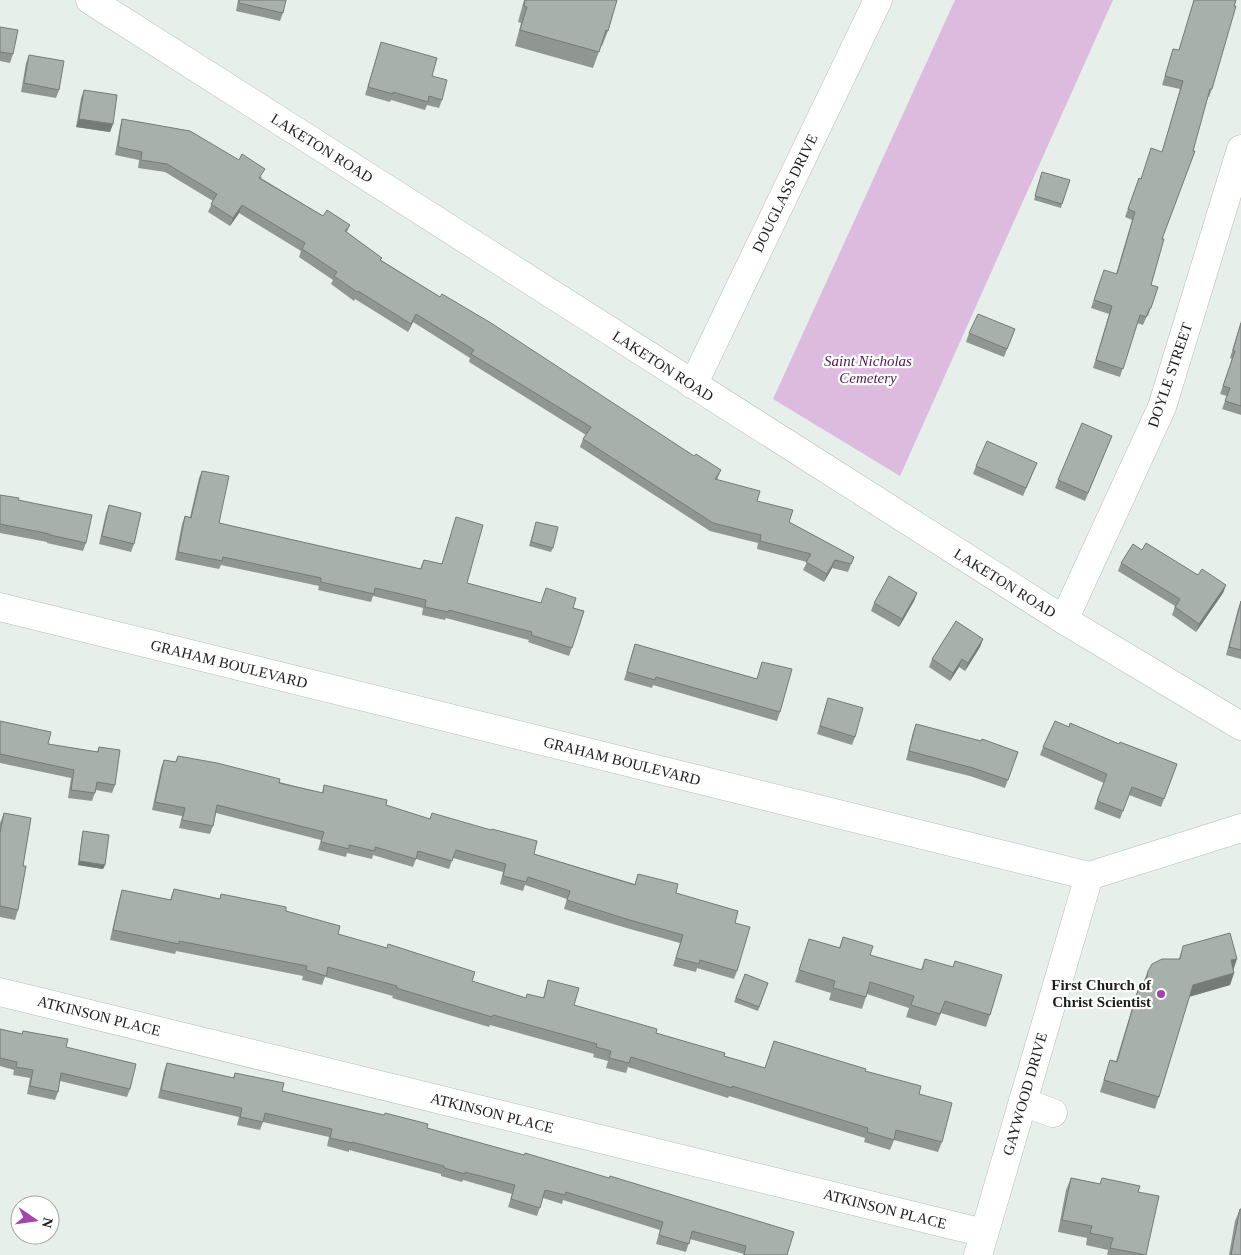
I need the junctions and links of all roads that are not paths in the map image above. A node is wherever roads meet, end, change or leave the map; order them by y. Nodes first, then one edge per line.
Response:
1 (90, 0) edge
2 (878, 0) edge
3 (1241, 149) edge
4 (693, 385) junction
5 (0, 607) edge
6 (1064, 620) junction
7 (1241, 726) edge
8 (1241, 828) edge
9 (1088, 876) junction
10 (0, 992) edge
11 (1023, 1102) junction
12 (1053, 1112) dead end
13 (981, 1244) edge

1 - 4 street, LAKETON ROAD
2 - 4 street, DOUGLASS DRIVE
3 - 6 street, DOYLE STREET
4 - 6 street, LAKETON ROAD
5 - 9 street, GRAHAM BOULEVARD
6 - 7 street, LAKETON ROAD
8 - 9 street
9 - 11 street, GAYWOOD DRIVE
10 - 13 street, ATKINSON PLACE
11 - 12 street
11 - 13 street, GAYWOOD DRIVE

